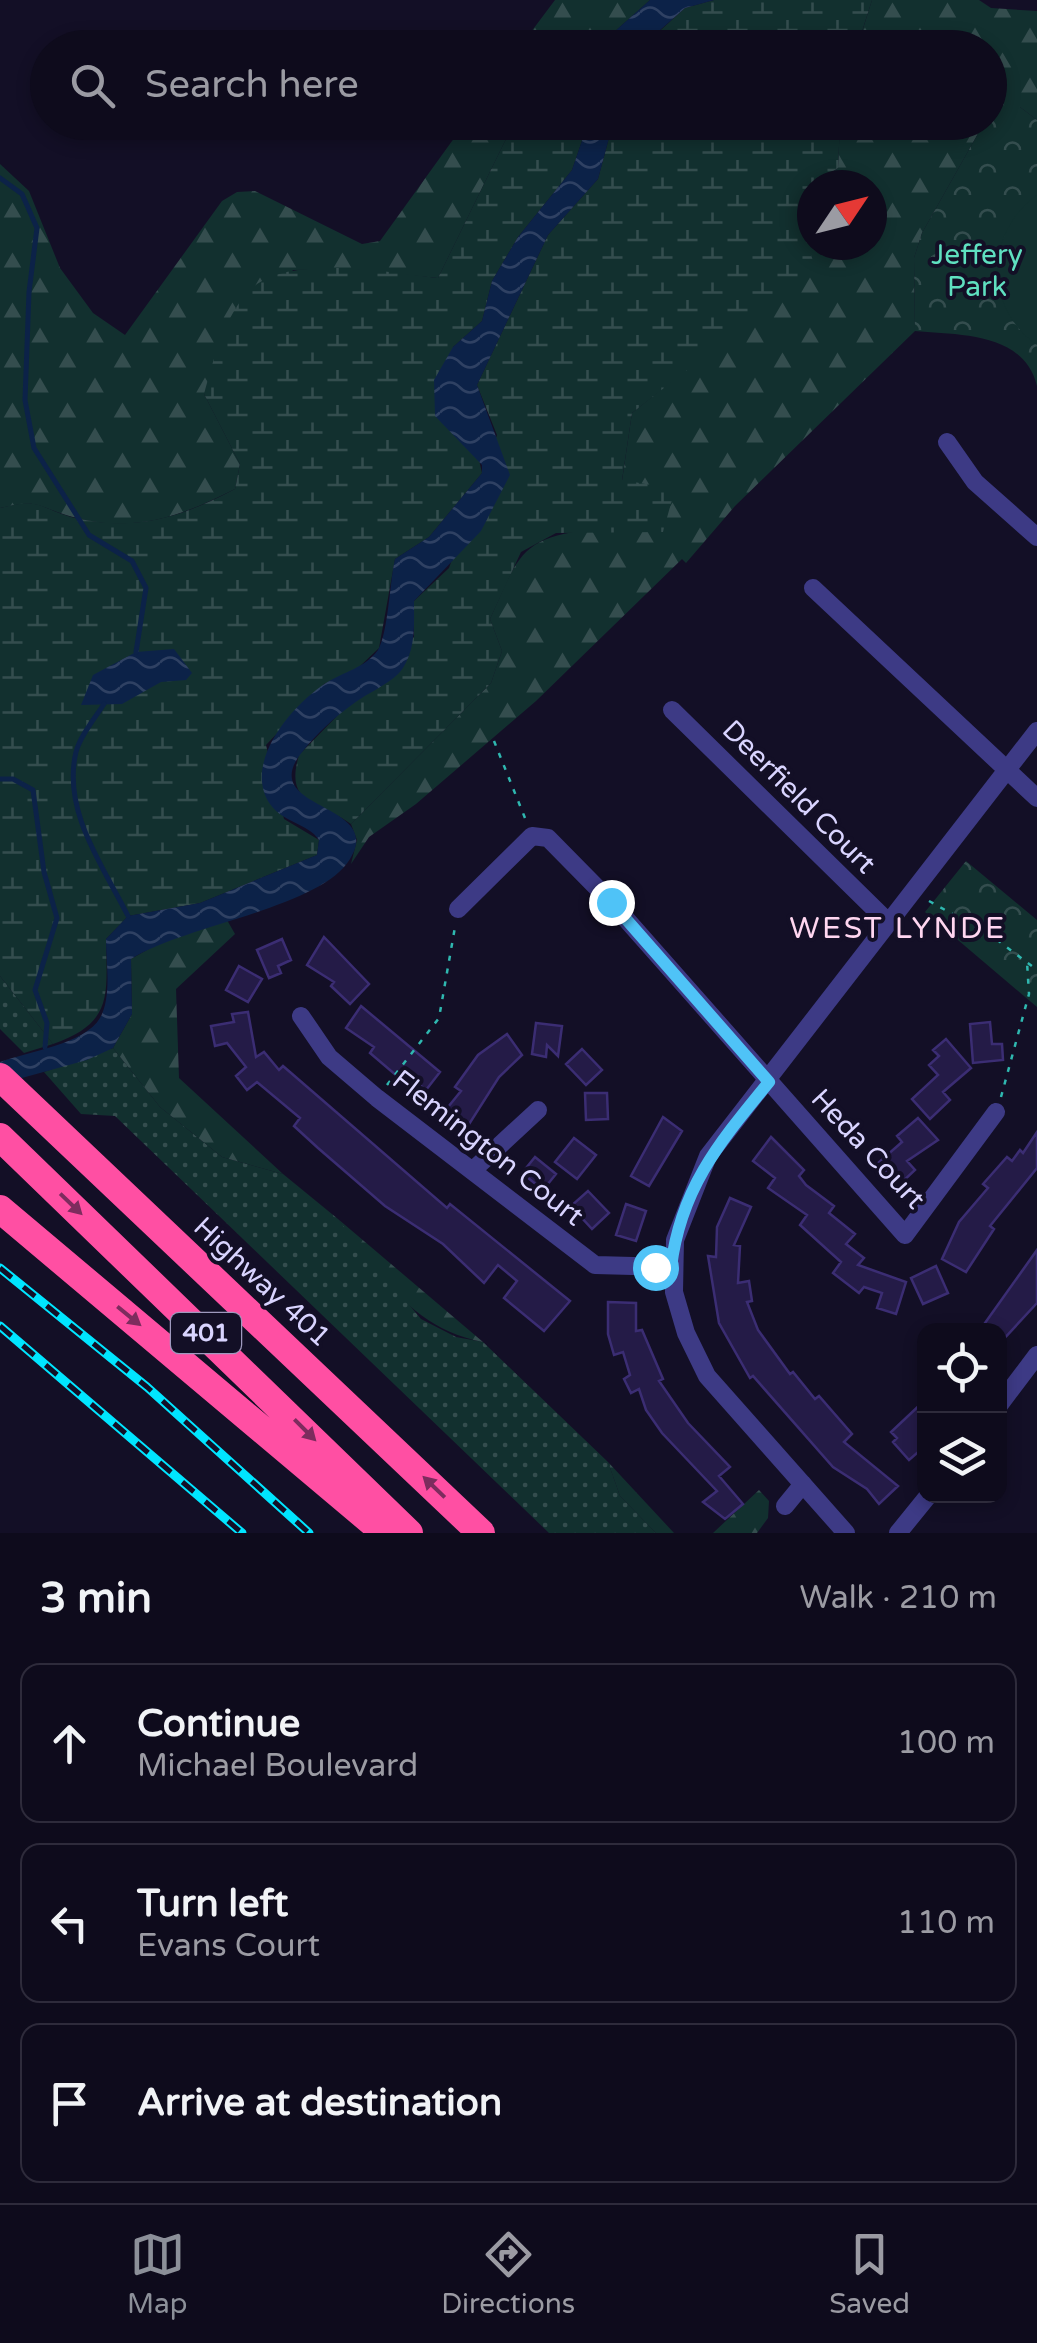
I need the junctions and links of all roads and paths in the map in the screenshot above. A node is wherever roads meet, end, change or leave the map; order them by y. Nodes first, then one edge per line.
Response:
1 (948, 442) dead end
2 (1037, 537) edge
3 (813, 588) dead end
4 (672, 710) dead end
5 (1037, 731) edge
6 (494, 741) dead end
7 (1006, 770) junction
8 (1037, 798) edge
9 (532, 836) junction
10 (913, 891) junction
11 (458, 909) joint
12 (888, 922) junction
13 (1027, 962) junction
14 (1037, 970) edge
15 (1037, 992) edge
16 (1029, 994) junction
17 (300, 1016) dead end
18 (0, 1078) edge
19 (769, 1082) junction
20 (376, 1098) junction
21 (538, 1110) dead end
22 (996, 1112) joint
23 (0, 1137) edge
24 (472, 1171) junction
25 (0, 1209) edge
26 (671, 1267) junction
27 (1037, 1355) edge
28 (1007, 1395) edge
29 (803, 1484) junction
30 (922, 1503) edge
31 (785, 1506) dead end
32 (385, 1533) edge
33 (409, 1533) edge
34 (482, 1533) edge
35 (846, 1533) edge
36 (898, 1533) edge

1 - 2 street
3 - 7 street
4 - 12 street, Deerfield Court
5 - 7 street
6 - 9 path
7 - 8 street
7 - 10 street
9 - 11 street
9 - 19 street
10 - 12 street
10 - 13 path
11 - 20 path
12 - 19 street
13 - 14 path
13 - 16 path
15 - 16 path
16 - 22 path
17 - 20 street, Flemington Court
34 -> 18 highway, Highway 401 / 401
19 - 22 street, Heda Court
19 - 26 street
20 - 24 street, Flemington Court
21 - 24 street
23 -> 33 highway, 401
24 - 26 street, Flemington Court
25 -> 32 highway
26 - 29 street
27 - 28 street
29 - 31 street
29 - 35 street
30 - 36 street

